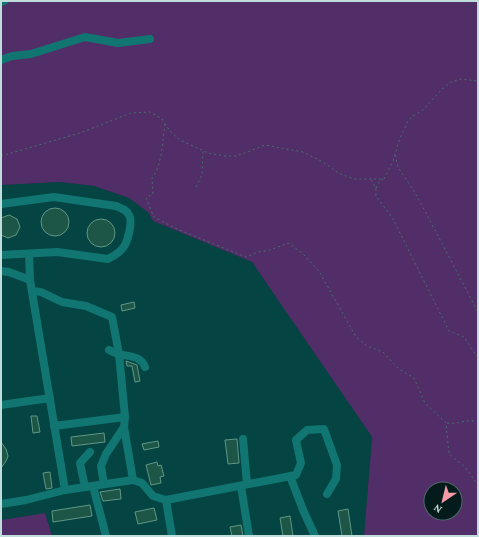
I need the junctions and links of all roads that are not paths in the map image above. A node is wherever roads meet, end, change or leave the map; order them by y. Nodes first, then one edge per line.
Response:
1 (4, 1) edge
2 (1, 2) edge
3 (150, 39) dead end
4 (1, 60) edge
5 (1, 204) edge
6 (29, 254) junction
7 (1, 255) edge
8 (1, 271) edge
9 (30, 280) junction
10 (33, 291) junction
11 (109, 350) dead end
12 (119, 354) junction
13 (145, 367) dead end
14 (50, 398) junction
15 (1, 405) edge
16 (125, 417) junction
17 (54, 426) junction
18 (124, 427) junction
19 (243, 439) dead end
20 (90, 452) dead end
21 (290, 476) junction
22 (133, 480) junction
23 (104, 484) junction
24 (244, 485) junction
25 (93, 486) junction
26 (85, 487) junction
27 (65, 490) junction
28 (327, 494) dead end
29 (166, 500) junction
30 (1, 504) edge
31 (106, 536) edge
32 (172, 536) edge
33 (249, 536) edge
34 (315, 536) edge

1 - 2 lane
3 - 4 lane
5 - 6 lane
6 - 7 lane
6 - 9 lane
8 - 9 lane
9 - 10 lane
10 - 12 lane
10 - 14 lane
11 - 12 lane
12 - 13 lane
12 - 16 lane
14 - 15 lane
14 - 17 lane
16 - 17 lane
16 - 18 lane
17 - 27 lane
18 - 22 lane
18 - 23 lane
19 - 24 lane
20 - 26 lane
21 - 24 lane
21 - 28 lane
21 - 34 lane
22 - 23 lane
22 - 29 lane
23 - 25 lane
24 - 29 lane
24 - 33 lane
25 - 26 lane
25 - 31 lane
26 - 27 lane
27 - 30 lane
29 - 32 lane

